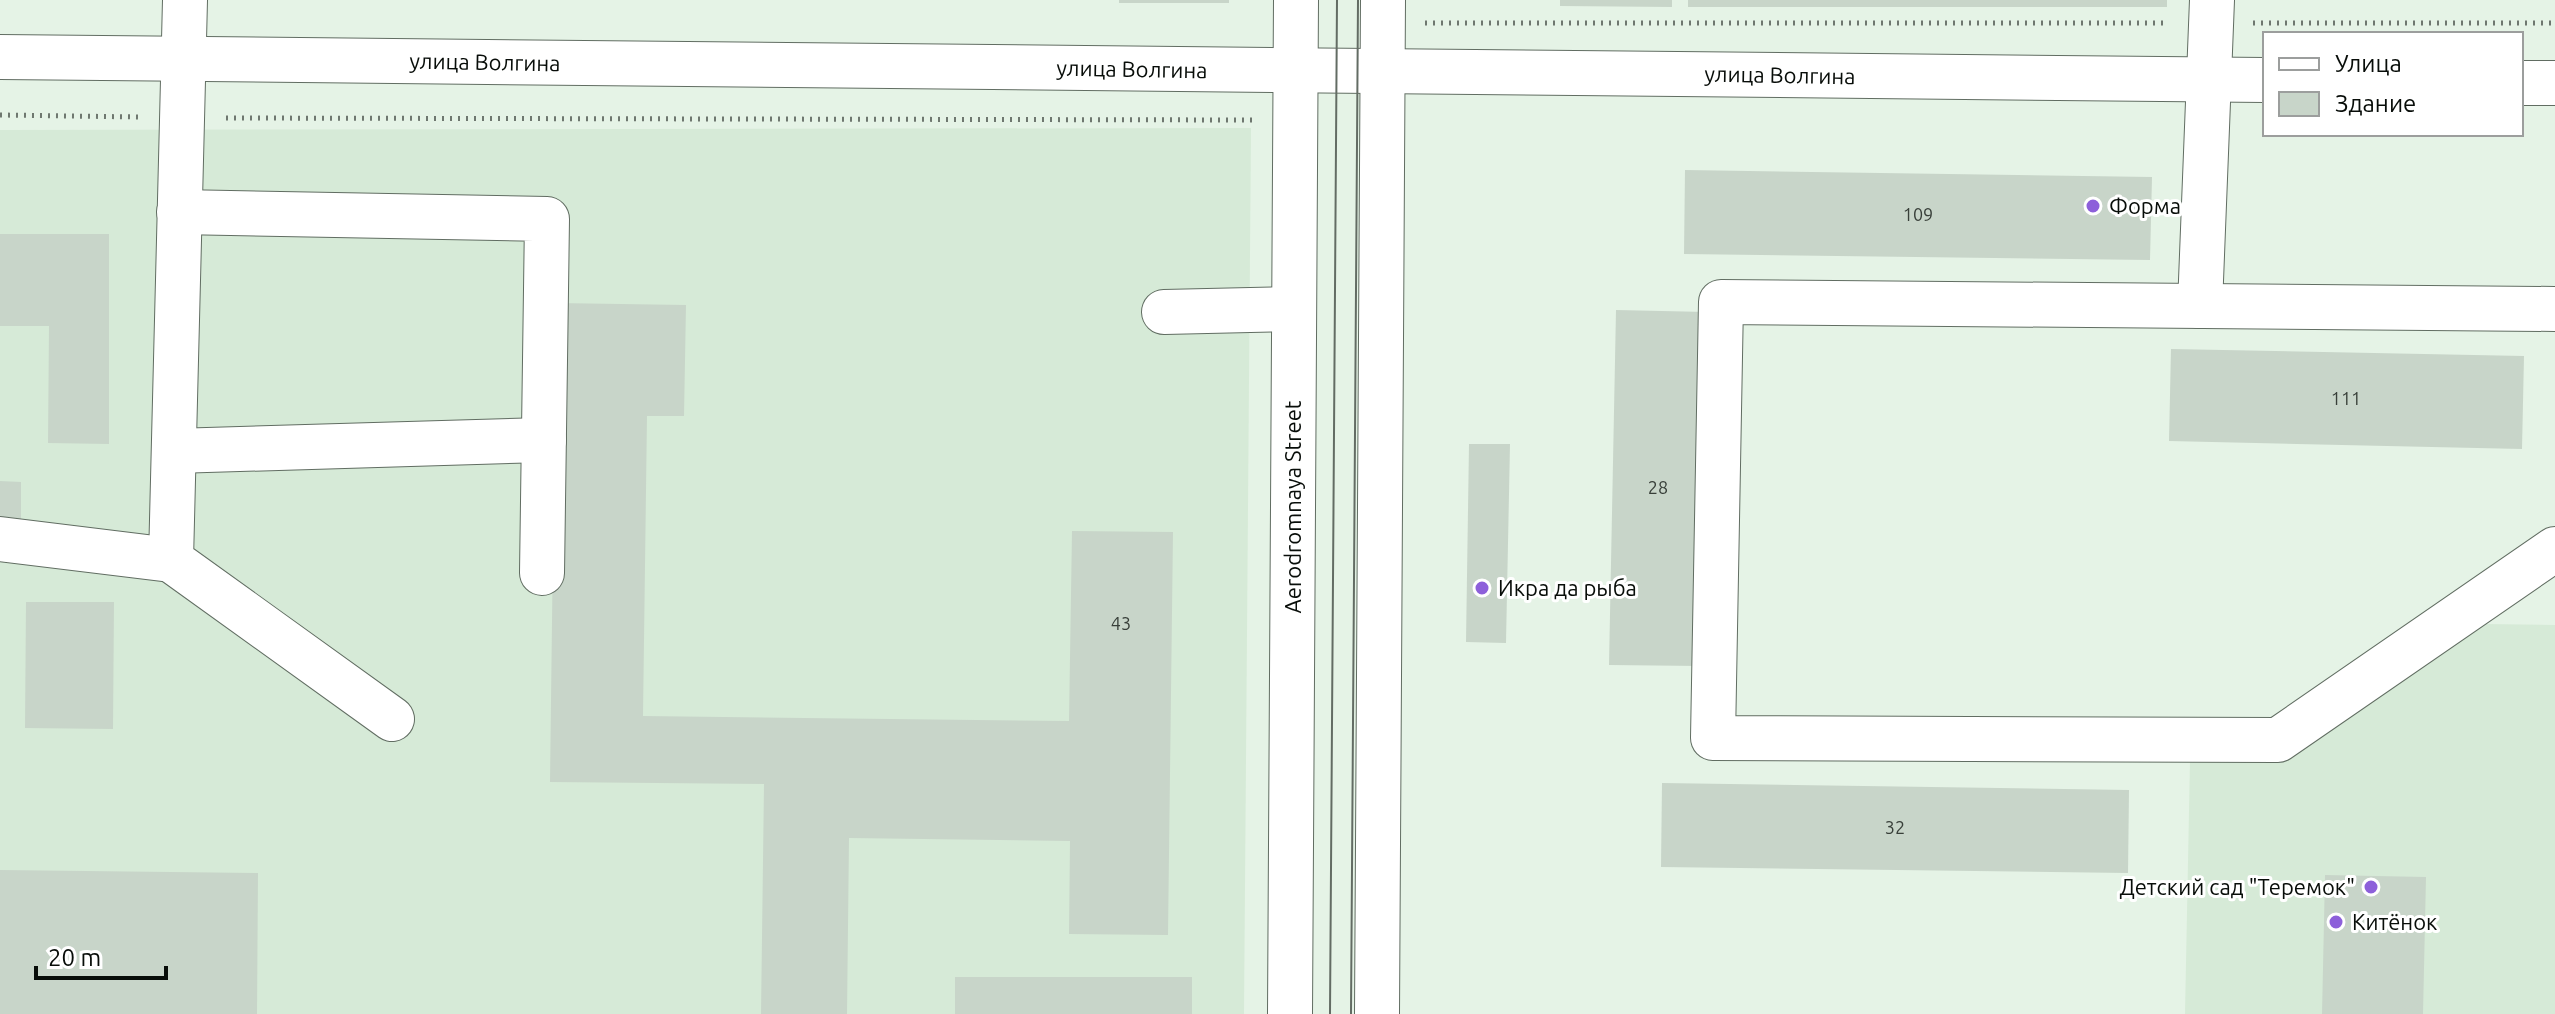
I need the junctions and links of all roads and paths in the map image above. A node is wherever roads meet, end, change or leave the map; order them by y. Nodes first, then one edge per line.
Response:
1 (185, 0) edge
2 (1296, 0) edge
3 (1383, 11) edge
4 (2212, 12) edge
5 (2555, 23) edge
6 (0, 57) edge
7 (184, 59) junction
8 (1296, 70) junction
9 (1383, 71) junction
10 (2209, 80) junction
11 (2263, 80) edge
12 (2523, 83) edge
13 (2555, 83) edge
14 (0, 115) edge
15 (181, 117) junction
16 (1251, 120) dead end
17 (179, 212) junction
18 (2200, 306) junction
19 (1294, 309) junction
20 (2555, 309) edge
21 (1164, 312) dead end
22 (544, 440) junction
23 (174, 451) junction
24 (0, 539) edge
25 (2555, 549) edge
26 (171, 560) junction
27 (542, 573) dead end
28 (392, 719) dead end
29 (1290, 1014) edge
30 (1377, 1014) edge

1 - 7 street
2 - 8 street, Aerodromnaya Street
3 - 4 path
3 - 9 street
4 - 5 path
4 - 10 street
6 - 7 street, улица Волгина
7 - 8 street, улица Волгина
7 - 15 street
8 - 9 street, улица Волгина
8 - 19 street, Aerodromnaya Street
9 - 10 street, улица Волгина
9 - 30 street
10 - 11 street, улица Волгина
10 - 18 street
12 - 13 street
14 - 15 path
15 - 16 path
15 - 17 street
17 - 22 street
17 - 23 street
18 - 20 street
18 - 25 street
19 - 21 street
19 - 29 street, Aerodromnaya Street
22 - 23 street
22 - 27 street
23 - 26 street
24 - 26 street
26 - 28 street

